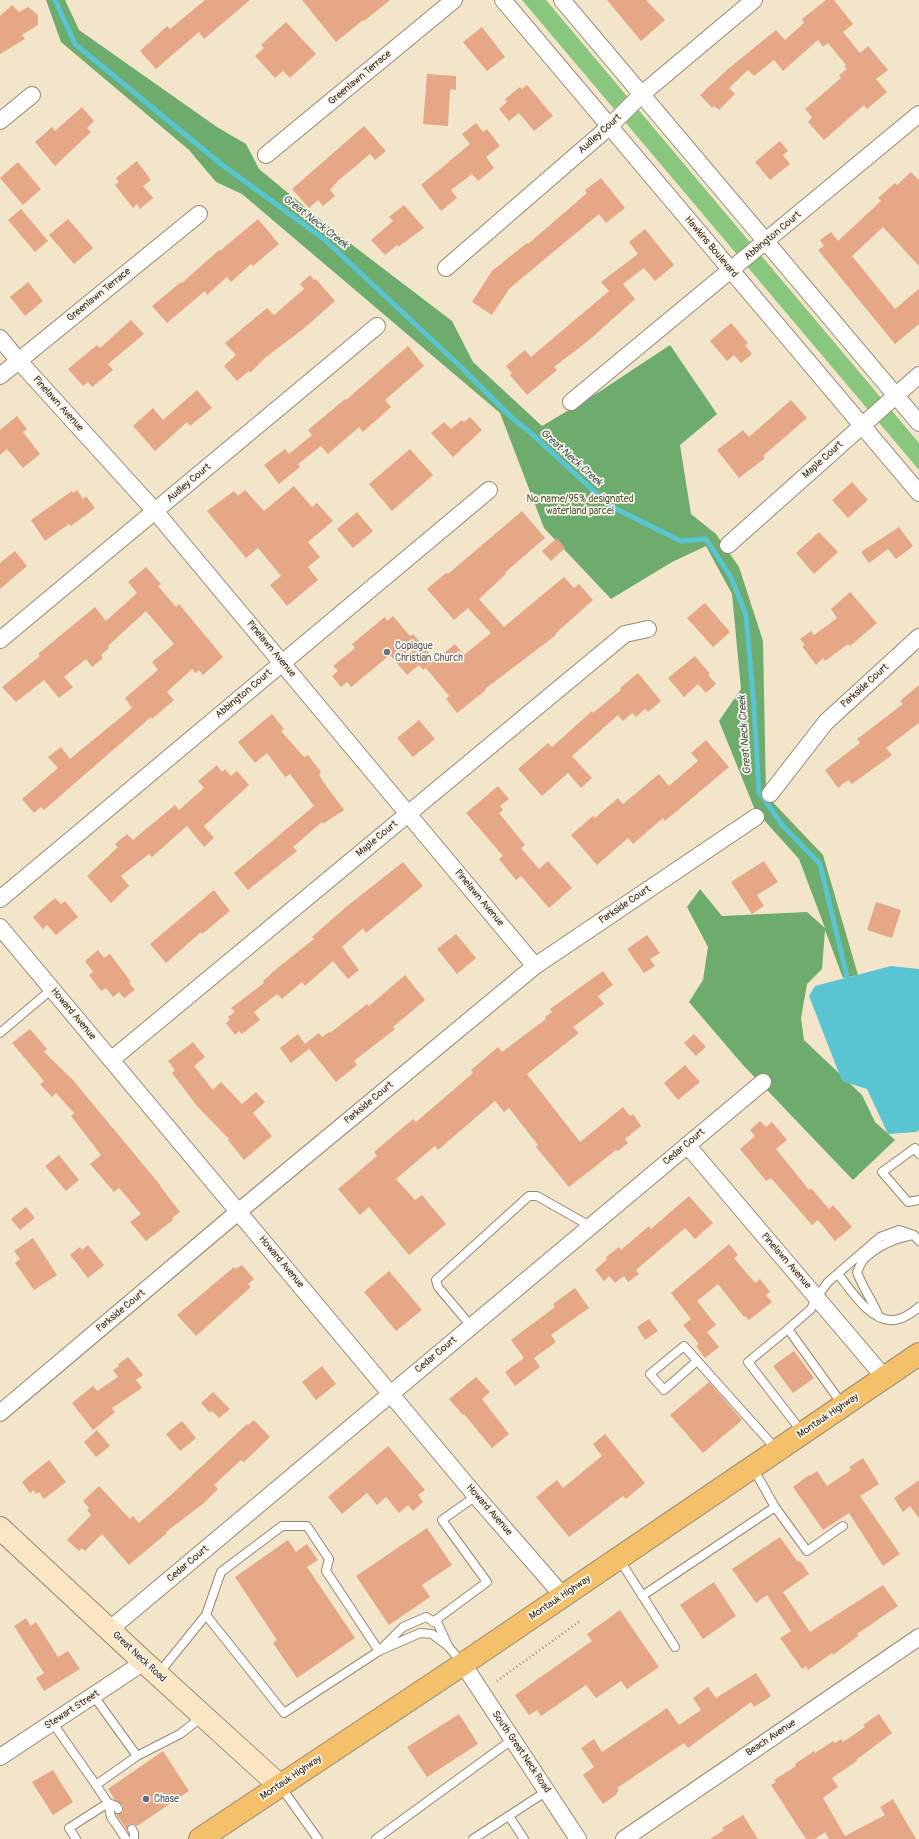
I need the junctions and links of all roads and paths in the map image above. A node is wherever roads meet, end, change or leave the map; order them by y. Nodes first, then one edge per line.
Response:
1 (454, 0) edge
2 (503, 0) edge
3 (562, 0) edge
4 (754, 0) edge
5 (642, 94) junction
6 (32, 95) dead end
7 (919, 114) edge
8 (0, 121) edge
9 (610, 126) junction
10 (266, 155) dead end
11 (199, 214) dead end
12 (766, 242) junction
13 (446, 268) dead end
14 (731, 271) junction
15 (377, 326) dead end
16 (0, 338) edge
17 (18, 360) junction
18 (919, 375) edge
19 (0, 376) edge
20 (895, 395) junction
21 (571, 402) dead end
22 (919, 423) edge
23 (861, 426) junction
24 (489, 490) dead end
25 (919, 493) edge
26 (156, 511) junction
27 (728, 545) dead end
28 (648, 629) dead end
29 (919, 636) edge
30 (0, 640) edge
31 (283, 662) junction
32 (770, 794) dead end
33 (408, 813) junction
34 (756, 817) dead end
35 (0, 899) edge
36 (0, 927) edge
37 (535, 966) junction
38 (52, 989) junction
39 (0, 1033) edge
40 (111, 1060) junction
41 (763, 1082) dead end
42 (687, 1145) junction
43 (918, 1149) edge
44 (919, 1200) edge
45 (238, 1212) junction
46 (590, 1226) junction
47 (917, 1238) edge
48 (838, 1274) junction
49 (817, 1297) junction
50 (919, 1307) edge
51 (879, 1317) junction
52 (471, 1326) junction
53 (788, 1329) junction
54 (919, 1354) edge
55 (697, 1361) junction
56 (884, 1378) junction
57 (391, 1392) junction
58 (843, 1407) junction
59 (0, 1413) edge
60 (802, 1433) junction
61 (778, 1451) junction
62 (752, 1468) junction
63 (476, 1496) junction
64 (775, 1507) junction
65 (843, 1526) dead end
66 (0, 1528) edge
67 (618, 1558) junction
68 (563, 1596) junction
69 (642, 1596) junction
70 (206, 1615) junction
71 (580, 1621) dead end
72 (434, 1622) junction
73 (109, 1630) junction
74 (919, 1637) edge
75 (448, 1646) junction
76 (675, 1647) dead end
77 (379, 1652) junction
78 (463, 1664) junction
79 (151, 1668) junction
80 (497, 1681) dead end
81 (93, 1695) junction
82 (203, 1716) junction
83 (52, 1722) junction
84 (513, 1739) junction
85 (137, 1756) junction
86 (0, 1757) edge
87 (96, 1785) junction
88 (279, 1785) junction
89 (548, 1791) junction
90 (108, 1803) junction
91 (118, 1809) dead end
92 (509, 1816) junction
93 (132, 1829) dead end
94 (76, 1839) edge
95 (126, 1839) edge
96 (134, 1839) edge
97 (200, 1839) edge
98 (318, 1839) edge
99 (376, 1839) edge
100 (473, 1839) edge
101 (524, 1839) edge
102 (578, 1839) edge
103 (624, 1839) edge

1 - 10 street, Greenlawn Terrace
2 - 9 street, Hawkins Boulevard
3 - 5 street
4 - 5 street, Audley Court
5 - 9 street, Audley Court
5 - 12 street
6 - 8 street
7 - 12 street, Abbington Court
9 - 13 street, Audley Court
9 - 14 street, Hawkins Boulevard
11 - 17 street, Greenlawn Terrace
12 - 14 street, Abbington Court
12 - 20 street
14 - 21 street, Abbington Court
14 - 23 street, Hawkins Boulevard
15 - 26 street, Audley Court
16 - 17 street, Pinelawn Avenue
17 - 19 street, Greenlawn Terrace
17 - 26 street, Pinelawn Avenue
18 - 20 street, Maple Court
20 - 22 street
20 - 23 street, Maple Court
23 - 25 street, Hawkins Boulevard
23 - 27 street, Maple Court
24 - 31 street, Abbington Court
26 - 30 street, Audley Court
26 - 31 street, Pinelawn Avenue
28 - 33 street, Maple Court
29 - 32 street, Parkside Court
31 - 33 street, Pinelawn Avenue
31 - 35 street, Abbington Court
33 - 37 street, Pinelawn Avenue
33 - 40 street, Maple Court
34 - 37 street, Parkside Court
36 - 38 street, Howard Avenue
37 - 45 street, Parkside Court
38 - 39 lane
38 - 40 street, Howard Avenue
40 - 45 street, Howard Avenue
41 - 42 street, Cedar Court
42 - 46 street, Cedar Court
42 - 49 street, Pinelawn Avenue
43 - 44 lane
45 - 57 street, Howard Avenue
45 - 59 street, Parkside Court
46 - 52 street, Cedar Court
46 - 52 lane
47 - 48 lane
47 - 51 lane
48 - 49 lane
48 - 51 lane
49 - 53 lane
49 - 56 street, Pinelawn Avenue
50 - 51 lane
52 - 57 street, Cedar Court
53 - 58 lane
53 - 60 lane
54 - 56 main road, Montauk Highway
55 - 55 lane
55 - 61 lane
56 - 58 main road, Montauk Highway
57 - 63 street, Howard Avenue
57 - 73 street, Cedar Court
58 - 60 main road, Montauk Highway
60 - 61 main road, Montauk Highway
61 - 62 main road, Montauk Highway
62 - 64 lane
62 - 67 main road, Montauk Highway
63 - 68 street, Howard Avenue
63 - 72 lane
64 - 65 lane
64 - 69 lane
66 - 73 main road, Great Neck Road
67 - 68 main road, Montauk Highway
67 - 69 lane
68 - 78 main road, Montauk Highway
69 - 76 lane
70 - 77 lane
70 - 77 lane
70 - 79 lane
71 - 80 path
72 - 75 lane
72 - 77 lane
73 - 79 main road, Great Neck Road
74 - 103 street, Beach Avenue
75 - 77 lane
75 - 78 lane
78 - 84 street, South Great Neck Road
78 - 88 main road, Montauk Highway
79 - 81 street, Stewart Street
79 - 82 main road, Great Neck Road
81 - 83 street, Stewart Street
81 - 85 lane
82 - 85 lane
82 - 88 main road, Great Neck Road
83 - 86 street, Stewart Street
83 - 87 lane
84 - 89 street, South Great Neck Road
84 - 99 lane
85 - 87 lane
87 - 90 lane
88 - 97 main road, Montauk Highway
88 - 98 lane
89 - 92 lane
89 - 102 street, South Great Neck Road
90 - 91 lane
90 - 94 lane
90 - 95 lane
92 - 100 lane
92 - 101 lane
93 - 96 lane

